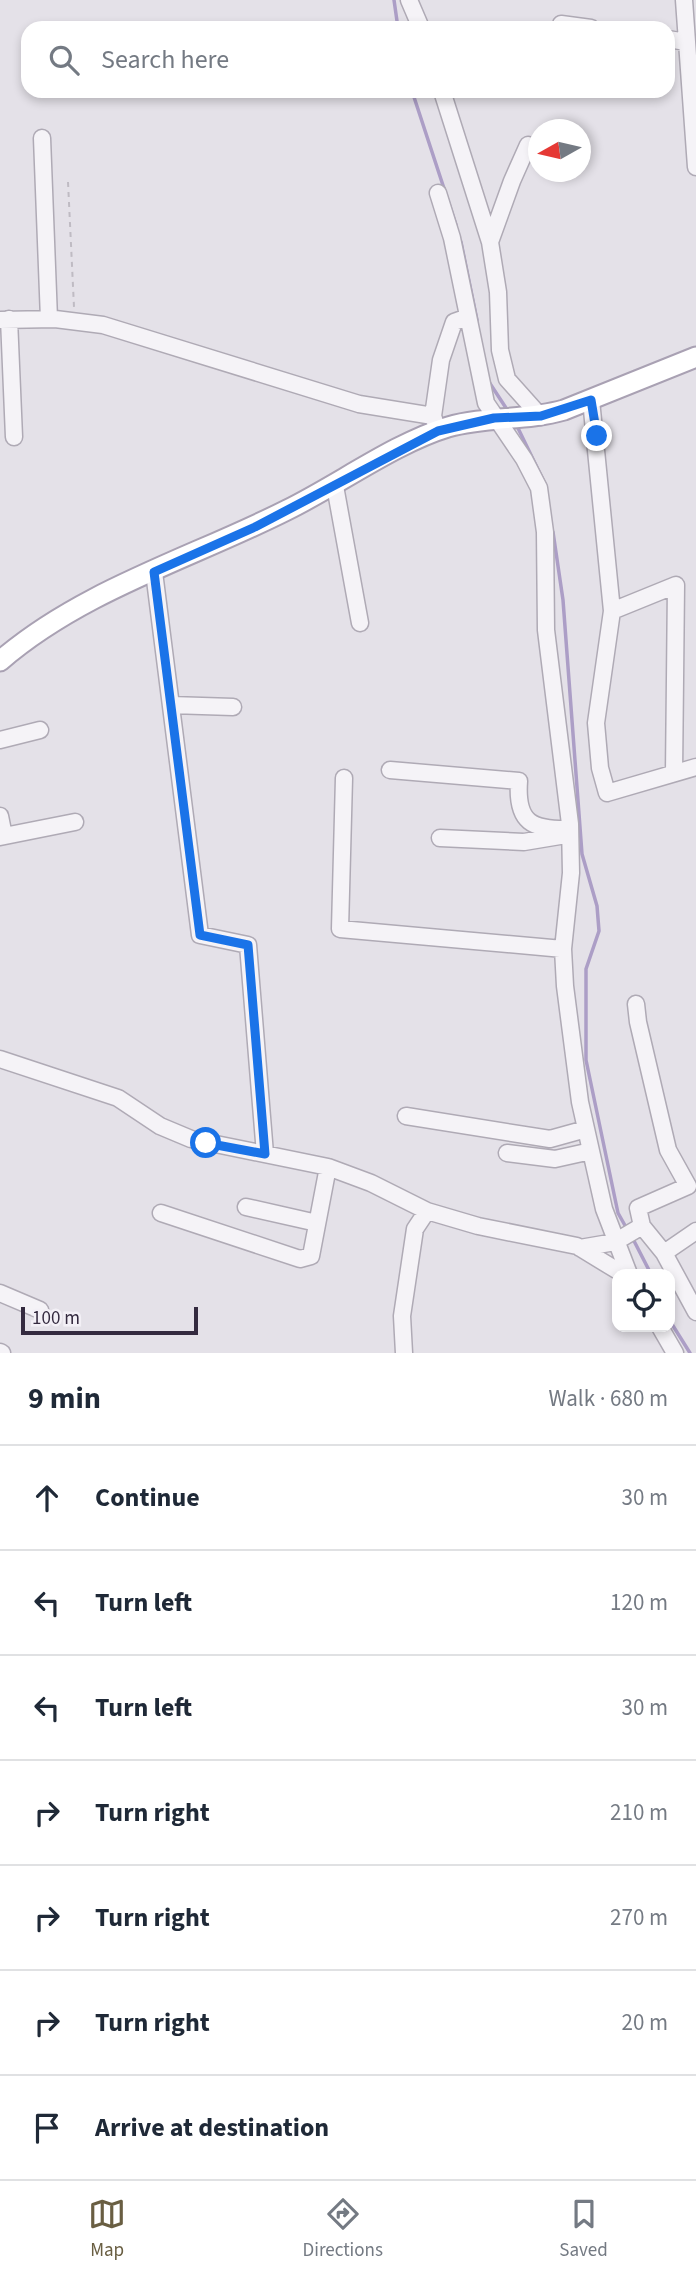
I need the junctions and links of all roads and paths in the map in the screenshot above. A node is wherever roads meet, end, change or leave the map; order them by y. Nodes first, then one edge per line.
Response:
1 (409, 0) edge
2 (684, 0) edge
3 (418, 21) edge
4 (675, 40) edge
5 (686, 42) junction
6 (692, 71) edge
7 (444, 98) edge
8 (42, 138) dead end
9 (528, 145) dead end
10 (696, 167) edge
11 (68, 182) dead end
12 (438, 193) dead end
13 (490, 242) junction
14 (468, 317) junction
15 (4, 319) edge
16 (49, 319) junction
17 (75, 321) junction
18 (696, 357) edge
19 (591, 400) junction
20 (541, 416) junction
21 (494, 418) junction
22 (436, 424) junction
23 (14, 437) dead end
24 (335, 486) junction
25 (154, 572) junction
26 (612, 611) junction
27 (360, 623) dead end
28 (0, 661) edge
29 (171, 705) junction
30 (233, 707) dead end
31 (40, 730) dead end
32 (0, 740) edge
33 (696, 767) edge
34 (390, 770) dead end
35 (674, 773) junction
36 (344, 778) dead end
37 (0, 816) edge
38 (75, 822) dead end
39 (570, 832) junction
40 (2, 836) edge
41 (440, 838) dead end
42 (563, 949) junction
43 (636, 1004) dead end
44 (0, 1059) edge
45 (406, 1116) dead end
46 (586, 1129) junction
47 (591, 1151) junction
48 (507, 1153) dead end
49 (265, 1154) junction
50 (328, 1167) junction
51 (246, 1207) dead end
52 (427, 1211) junction
53 (161, 1213) dead end
54 (317, 1223) junction
55 (640, 1228) junction
56 (696, 1231) edge
57 (619, 1240) junction
58 (580, 1248) junction
59 (664, 1254) junction
60 (615, 1269) edge
61 (628, 1269) edge
62 (0, 1293) edge
63 (40, 1310) dead end
64 (696, 1312) edge
65 (663, 1332) edge
66 (404, 1353) edge
67 (675, 1353) edge

1 - 3 street
2 - 5 street
4 - 5 street
5 - 6 street
6 - 10 street
7 - 13 street
8 - 16 street
9 - 13 street
11 - 17 path
12 - 14 street
13 - 20 street
14 - 21 street
14 - 22 street
15 - 16 street
15 - 23 street
16 - 17 street
17 - 22 street
18 - 19 main road
19 - 20 main road
19 - 26 street
20 - 21 main road
21 - 22 main road
21 - 39 street
22 - 24 main road
24 - 25 main road
24 - 27 street
25 - 28 main road
25 - 29 street
26 - 35 street
26 - 35 street
29 - 30 street
29 - 49 street
31 - 32 street
33 - 35 street
34 - 39 street
36 - 42 street
37 - 40 street
38 - 40 street
39 - 41 street
39 - 42 street
42 - 46 street
43 - 55 street
44 - 49 street
45 - 46 street
46 - 47 street
47 - 48 street
47 - 57 street
49 - 50 street
50 - 52 street
50 - 54 street
51 - 54 street
52 - 58 street
52 - 66 street
53 - 54 street
55 - 57 street
55 - 59 street
56 - 59 street
57 - 58 street
57 - 61 street
58 - 60 street
59 - 64 street
62 - 63 street
65 - 67 street

